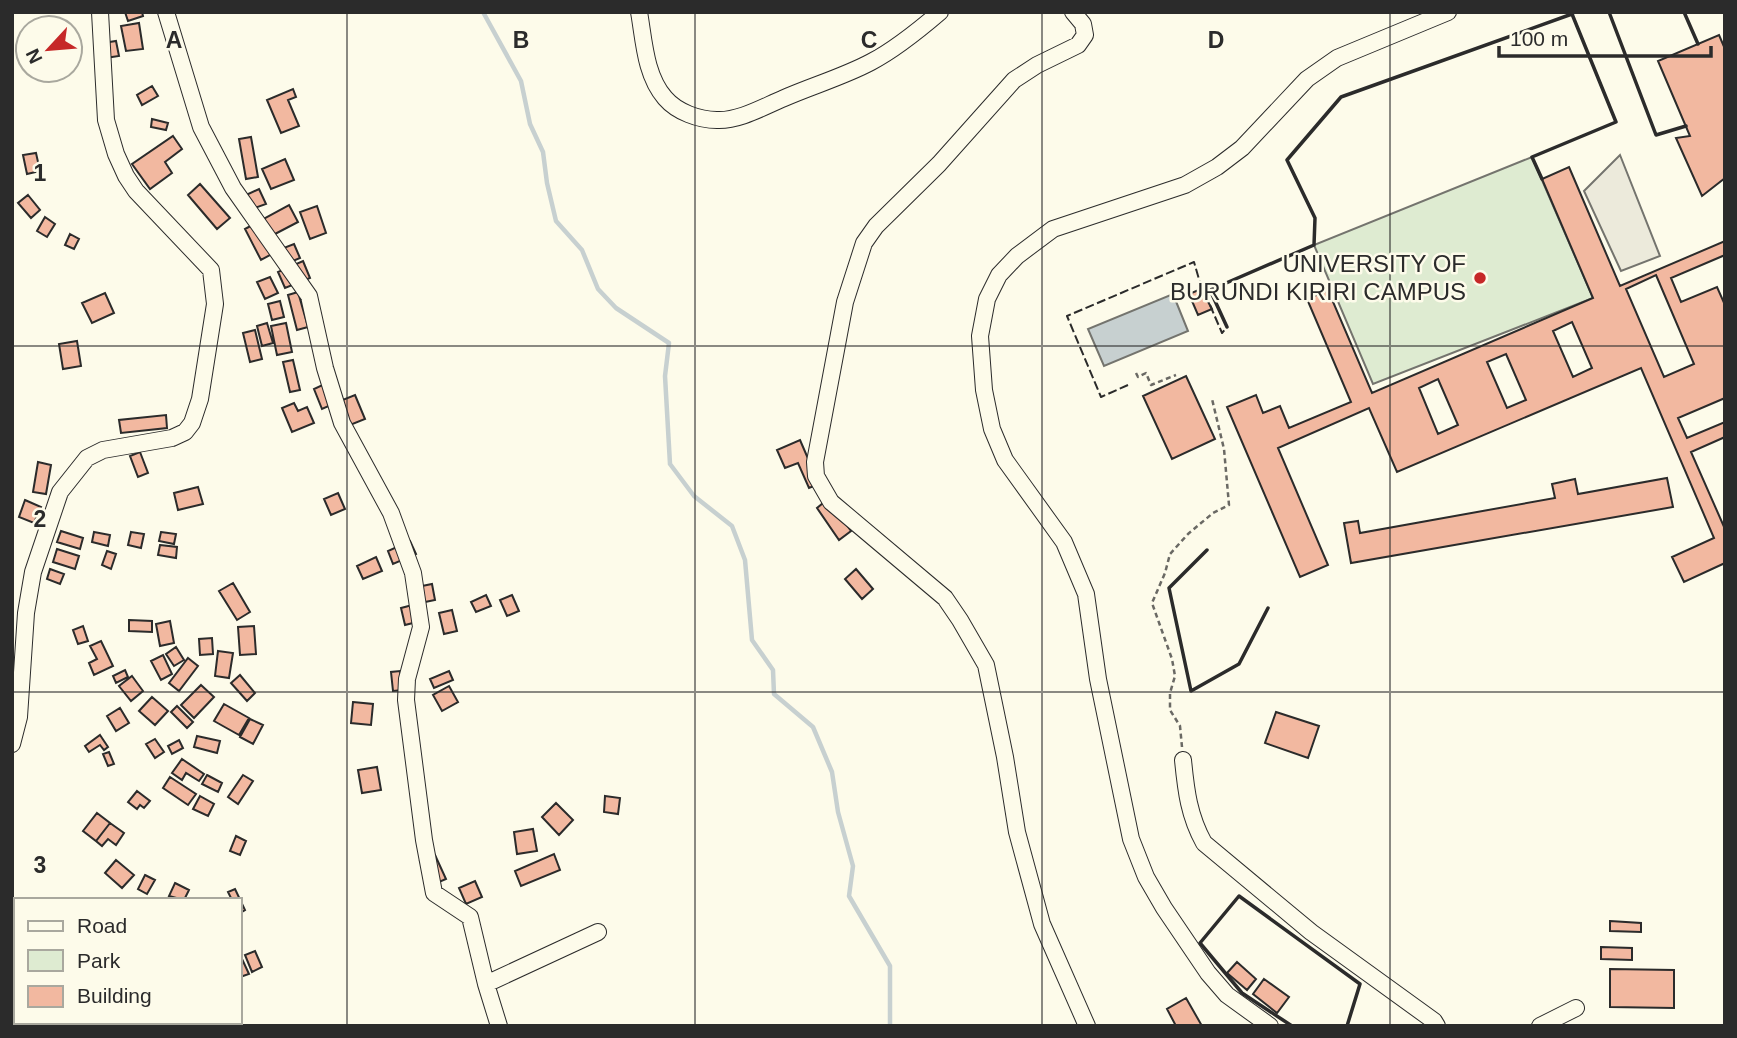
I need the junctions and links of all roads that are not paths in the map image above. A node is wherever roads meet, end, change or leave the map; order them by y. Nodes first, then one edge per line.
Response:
1 (100, 12) edge
2 (166, 12) edge
3 (639, 12) edge
4 (940, 12) edge
5 (1073, 12) edge
6 (1448, 12) edge
7 (12, 744) edge
8 (1184, 760) road end
9 (598, 932) dead end
10 (486, 984) junction
11 (1576, 1008) dead end
12 (499, 1026) edge
13 (1087, 1026) edge
14 (1270, 1026) edge
15 (1437, 1026) edge
16 (1540, 1026) edge

1 - 7 street
2 - 10 street
3 - 4 street
5 - 13 street
6 - 14 street
8 - 15 street
9 - 10 street
10 - 12 street
11 - 16 street

